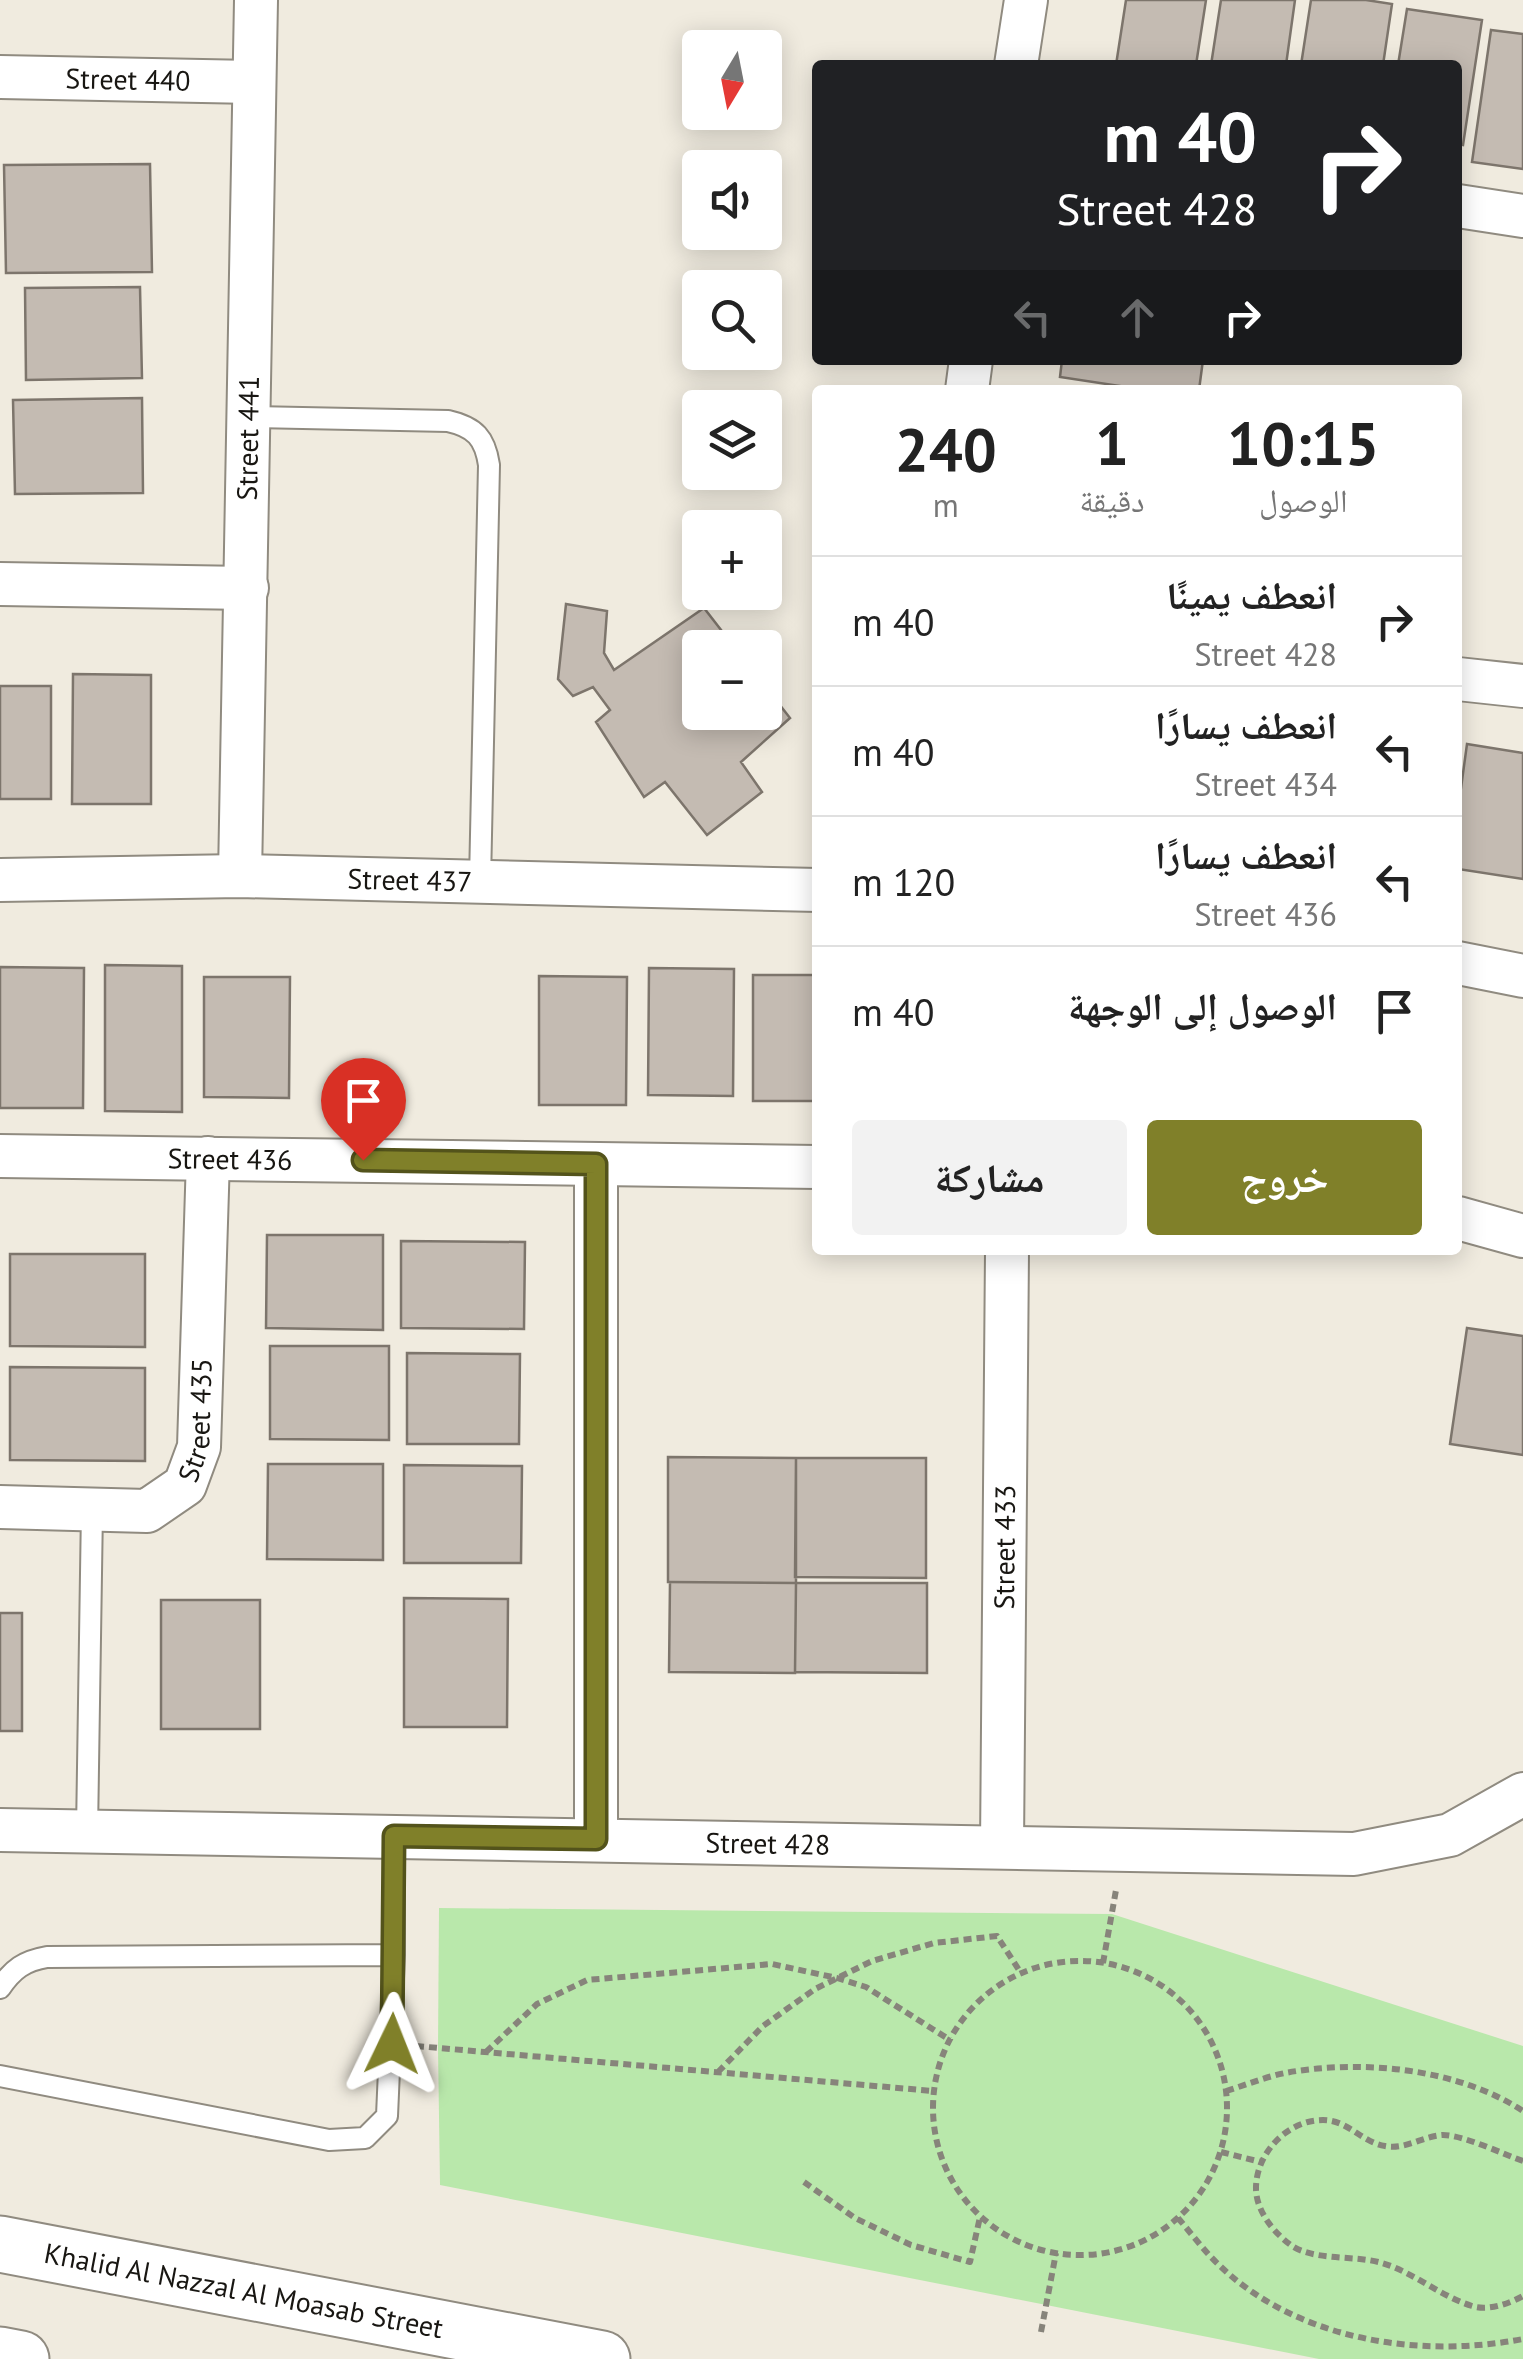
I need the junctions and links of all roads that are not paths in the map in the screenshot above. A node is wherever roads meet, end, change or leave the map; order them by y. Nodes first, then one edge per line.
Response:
1 (256, 0) edge
2 (1026, 0) edge
3 (1017, 60) edge
4 (0, 77) edge
5 (253, 82) junction
6 (1462, 207) edge
7 (1523, 216) edge
8 (249, 417) junction
9 (0, 584) edge
10 (247, 588) junction
11 (1462, 680) edge
12 (1523, 686) edge
13 (240, 876) junction
14 (0, 880) edge
15 (480, 882) junction
16 (812, 890) edge
17 (1462, 964) edge
18 (1523, 976) edge
19 (0, 1156) edge
20 (208, 1158) junction
21 (596, 1164) junction
22 (812, 1167) edge
23 (1462, 1219) edge
24 (1523, 1236) edge
25 (1008, 1255) edge
26 (0, 1507) edge
27 (92, 1509) junction
28 (1523, 1794) edge
29 (0, 1830) edge
30 (87, 1832) junction
31 (394, 1836) junction
32 (596, 1839) junction
33 (1002, 1846) junction
34 (394, 1955) junction
35 (0, 1988) edge
36 (0, 2076) edge
37 (0, 2244) edge
38 (0, 2355) edge
39 (21, 2359) edge
40 (602, 2359) edge

1 - 5 street, Street 441
2 - 3 street
4 - 5 street, Street 440
5 - 8 street, Street 441
6 - 7 street
8 - 10 street, Street 441
8 - 15 lane
9 - 10 street
10 - 13 street, Street 441
11 - 12 street
13 - 14 street, Street 437
13 - 15 street, Street 437
15 - 16 street, Street 437
17 - 18 street
19 - 20 street, Street 436
20 - 21 street, Street 436
20 - 27 street, Street 435
21 - 22 street, Street 436
21 - 32 street
23 - 24 street
25 - 33 street, Street 433
26 - 27 street, Street 435
27 - 30 lane
28 - 33 street, Street 428
29 - 30 street, Street 428
30 - 31 street, Street 428
31 - 32 street, Street 428
31 - 34 lane
32 - 33 street, Street 428
34 - 35 lane
34 - 36 lane
37 - 40 main road, Khalid Al Nazzal Al Moasab Street
38 - 39 main road

